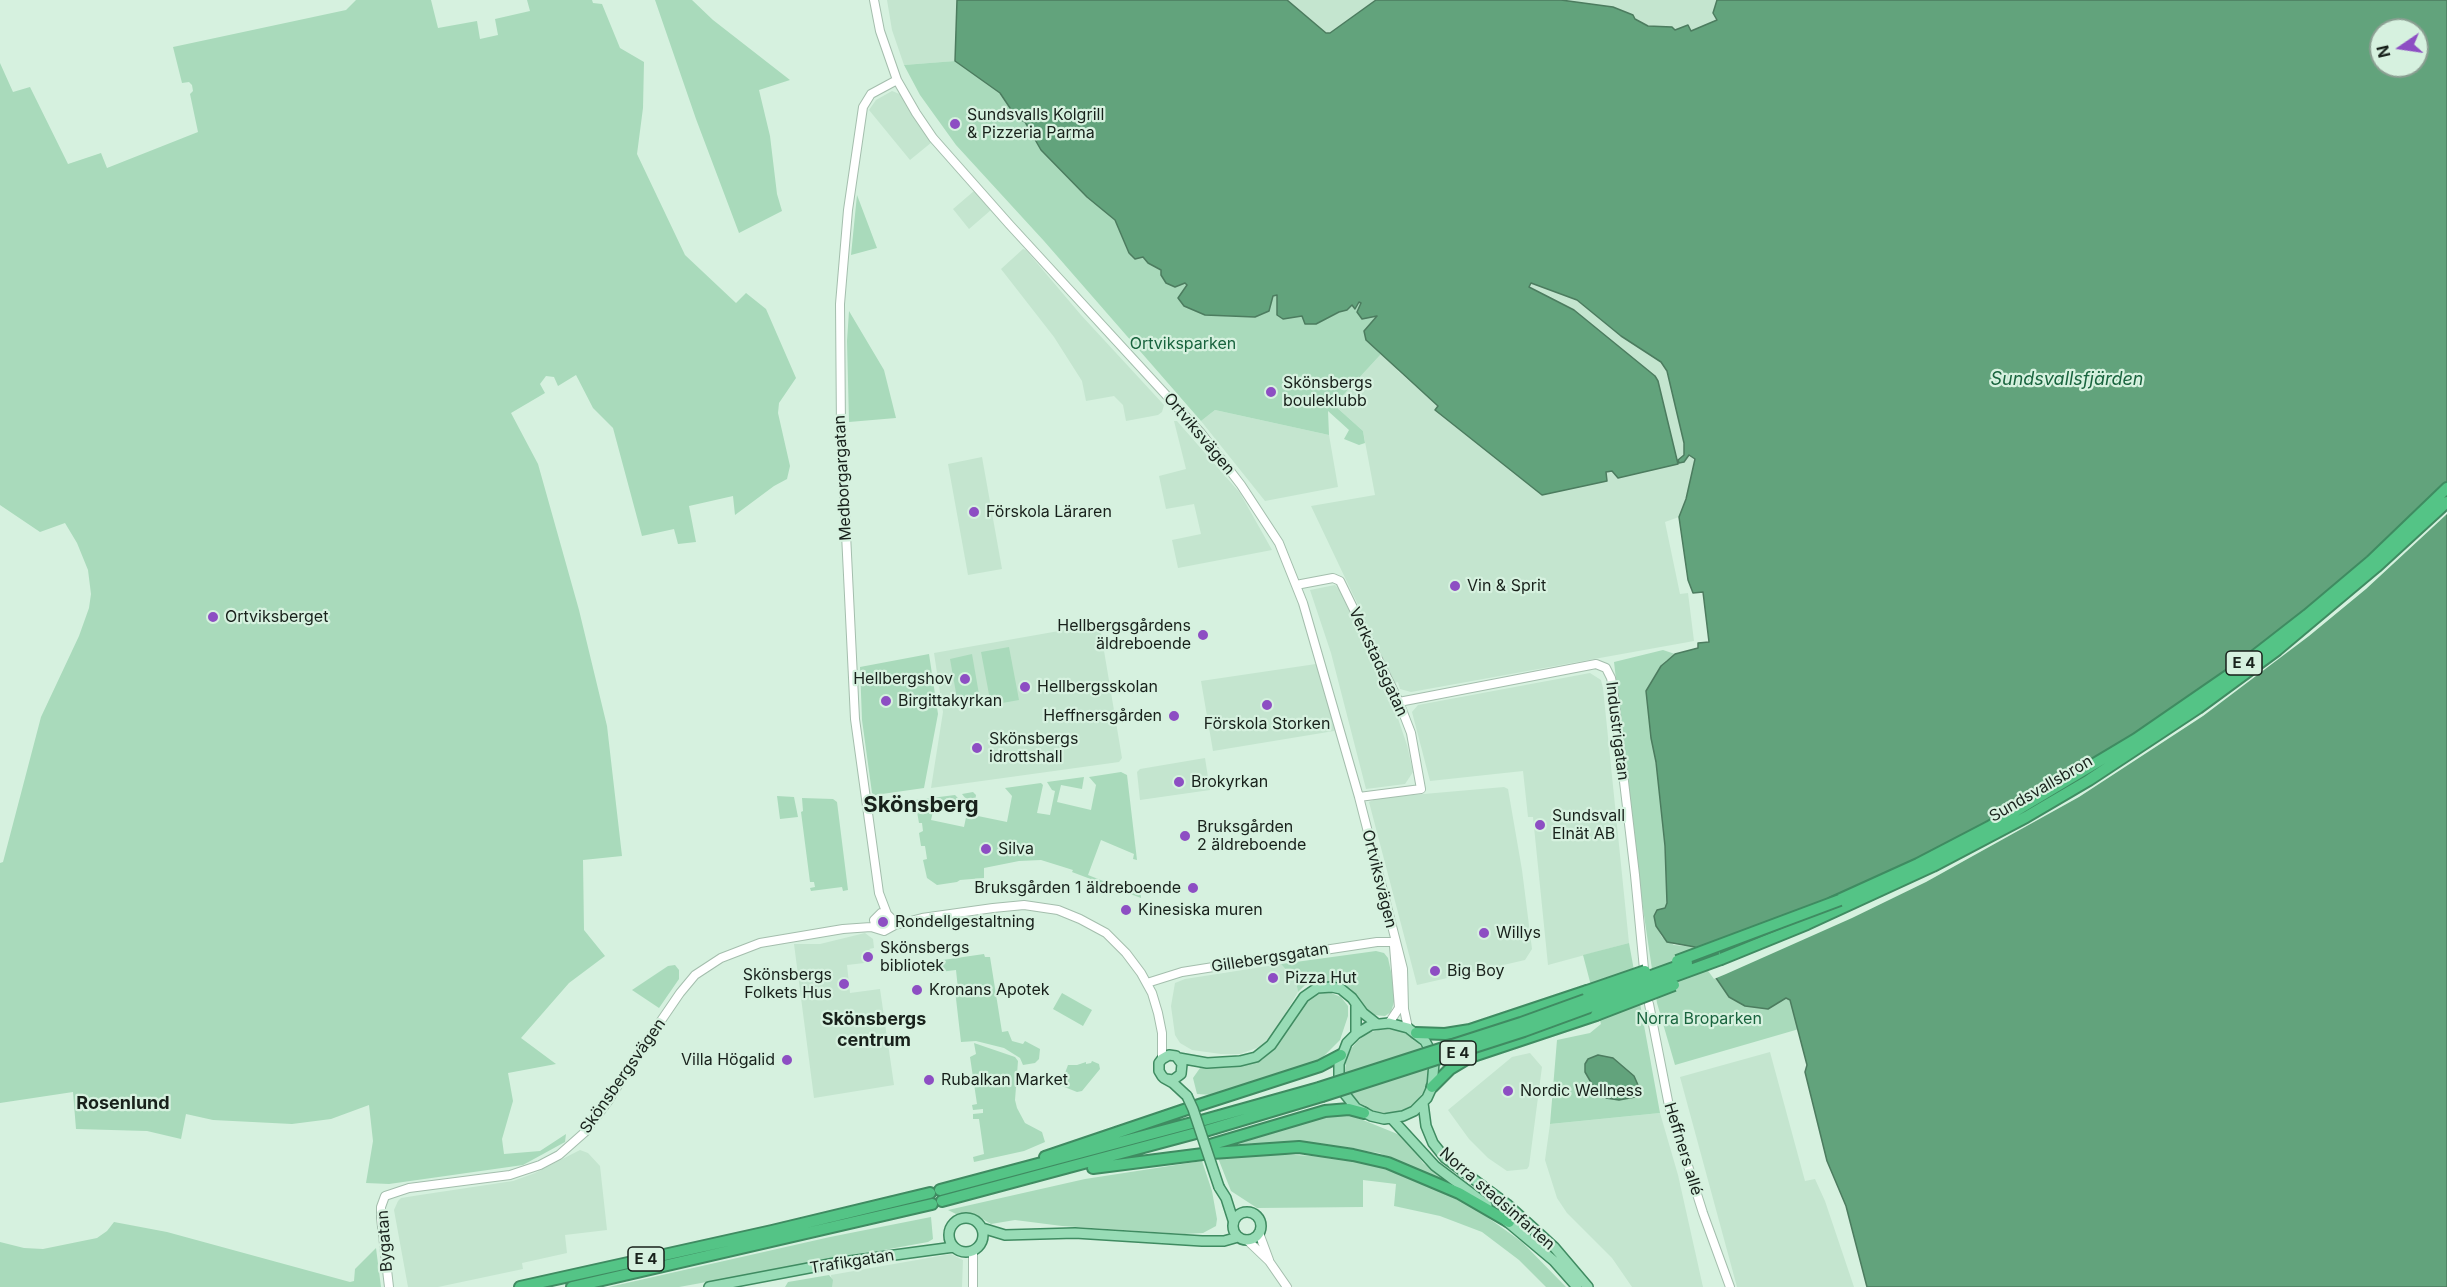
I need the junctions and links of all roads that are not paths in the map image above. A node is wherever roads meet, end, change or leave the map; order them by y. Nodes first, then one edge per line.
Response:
1 (874, 0) edge
2 (897, 80) junction
3 (2447, 488) edge
4 (2447, 502) edge
5 (1296, 585) junction
6 (1399, 702) junction
7 (1359, 797) junction
8 (879, 893) junction
9 (1840, 900) junction
10 (888, 915) junction
11 (876, 917) junction
12 (922, 918) junction
13 (891, 927) junction
14 (876, 928) junction
15 (843, 929) junction
16 (1394, 942) junction
17 (1721, 959) junction
18 (1644, 969) dead end
19 (1147, 982) junction
20 (1356, 1005) junction
21 (1649, 1006) dead end
22 (1389, 1023) junction
23 (1377, 1024) junction
24 (1412, 1030) junction
25 (1162, 1033) junction
26 (1356, 1034) junction
27 (1431, 1052) dead end
28 (1341, 1055) junction
29 (1176, 1057) junction
30 (1162, 1059) junction
31 (1207, 1063) junction
32 (1434, 1063) dead end
33 (1181, 1074) junction
34 (1340, 1078) dead end
35 (1166, 1079) junction
36 (1432, 1087) junction
37 (1320, 1092) junction
38 (1344, 1093) dead end
39 (1187, 1096) junction
40 (1423, 1102) junction
41 (1364, 1113) junction
42 (1392, 1119) junction
43 (1199, 1127) junction
44 (1206, 1150) junction
45 (1048, 1174) junction
46 (977, 1181) junction
47 (385, 1196) joint
48 (936, 1197) junction
49 (1226, 1198) junction
50 (1245, 1212) junction
51 (1509, 1222) junction
52 (1233, 1223) junction
53 (982, 1228) junction
54 (949, 1233) junction
55 (1259, 1233) junction
56 (1005, 1234) junction
57 (1238, 1237) junction
58 (1247, 1240) junction
59 (982, 1241) junction
60 (1211, 1241) junction
61 (954, 1247) junction
62 (924, 1251) junction
63 (973, 1251) junction
64 (1269, 1261) junction
65 (389, 1287) edge
66 (520, 1287) edge
67 (572, 1287) edge
68 (709, 1287) edge
69 (973, 1287) edge
70 (1287, 1287) edge
71 (1577, 1287) edge
72 (1588, 1287) edge
73 (1730, 1287) edge

1 - 2 street, Ortviksvägen
2 - 5 street, Ortviksvägen
2 - 8 street, Medborgargatan
3 - 9 highway, Sundsvallsbron / E 4
4 - 17 highway, Sundsvallsbron / E 4
5 - 6 street, Verkstadsgatan
5 - 7 street, Ortviksvägen
6 - 7 street, Verkstadsgatan
6 - 18 street, Industrigatan
7 - 16 street, Ortviksvägen
8 - 10 street, Medborgargatan
8 - 11 street, Medborgargatan
9 - 24 highway, E 4, bridge
9 - 37 highway, Sundsvallsbron / E 4, bridge
10 - 11 street
10 - 12 street
10 - 13 street
11 - 14 street
11 - 15 street, Skönsbergsvägen
12 - 13 street
12 - 19 street
13 - 14 street
14 - 15 street, Skönsbergsvägen
15 - 47 street, Skönsbergsvägen
16 - 19 street, Gillebergsgatan
16 - 22 street, Ortviksvägen
16 - 24 street, Ortviksvägen
17 - 36 highway, E 4, bridge
17 - 37 highway, Sundsvallsbron / E 4, bridge
19 - 25 street
20 - 23 main road
20 - 26 main road
20 - 31 main road
21 - 73 street, Heffners allé
22 - 23 main road
22 - 24 main road
23 - 26 main road
24 - 27 main road
25 - 29 street
25 - 30 street
26 - 28 main road
28 - 34 main road
28 - 46 highway, E 4
29 - 30 main road
29 - 31 main road
29 - 33 main road
30 - 35 main road
31 - 33 main road
32 - 36 main road
33 - 35 main road
33 - 39 main road
35 - 39 main road
36 - 40 main road
37 - 43 highway, E 4
38 - 41 main road
39 - 49 main road, bridge
40 - 42 main road
40 - 72 main road, Norra stadsinfarten
41 - 42 main road
41 - 44 highway
42 - 51 main road, Norra stadsinfarten
43 - 45 highway, E 4
43 - 46 highway, E 4
44 - 45 highway, E 4
44 - 51 highway
45 - 48 highway, E 4
46 - 48 highway, E 4
47 - 65 street, Bygatan
48 - 66 highway, E 4
48 - 67 highway, E 4
49 - 50 main road
49 - 52 main road
50 - 52 main road
50 - 55 main road
51 - 71 main road, Norra stadsinfarten
52 - 57 main road
52 - 60 main road
53 - 54 main road
53 - 56 main road
53 - 59 main road
54 - 61 main road
54 - 62 main road, Trafikgatan
55 - 58 main road
55 - 64 street
56 - 59 main road
56 - 60 main road
57 - 58 main road
57 - 60 main road
58 - 64 street
59 - 63 main road
61 - 62 main road, Trafikgatan
61 - 63 main road
62 - 68 main road, Trafikgatan
63 - 69 street
64 - 70 street

